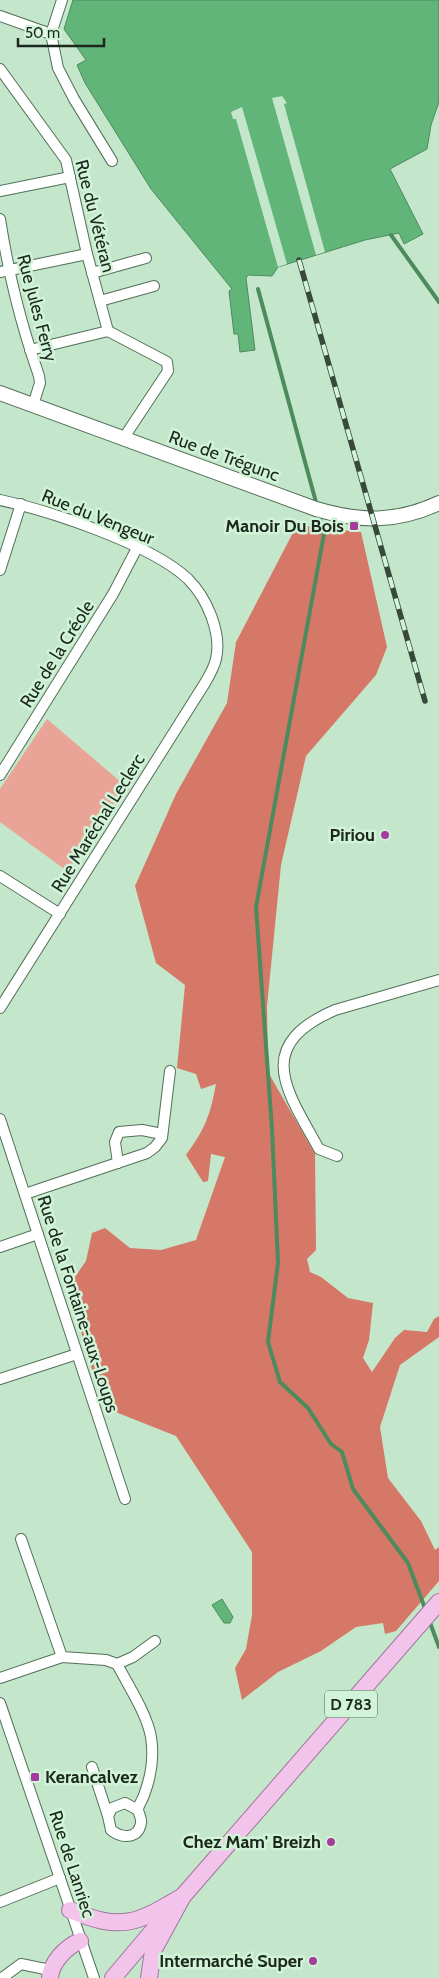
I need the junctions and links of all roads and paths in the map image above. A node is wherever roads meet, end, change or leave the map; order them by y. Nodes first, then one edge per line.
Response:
1 (62, 0) edge
2 (0, 16) edge
3 (51, 34) junction
4 (0, 69) edge
5 (112, 161) dead end
6 (70, 177) junction
7 (0, 191) edge
8 (0, 219) edge
9 (87, 254) junction
10 (146, 258) dead end
11 (4, 271) edge
12 (92, 273) junction
13 (154, 286) dead end
14 (100, 301) junction
15 (108, 331) junction
16 (30, 350) junction
17 (0, 393) edge
18 (33, 404) junction
19 (123, 439) junction
20 (0, 500) edge
21 (439, 503) edge
22 (22, 504) junction
23 (137, 548) junction
24 (0, 570) edge
25 (217, 652) joint
26 (0, 775) edge
27 (0, 876) edge
28 (60, 914) junction
29 (439, 980) edge
30 (1, 1005) edge
31 (170, 1071) dead end
32 (0, 1119) edge
33 (162, 1134) junction
34 (337, 1156) dead end
35 (118, 1163) junction
36 (25, 1194) junction
37 (38, 1234) junction
38 (0, 1247) edge
39 (77, 1354) junction
40 (0, 1380) edge
41 (125, 1500) dead end
42 (21, 1539) dead end
43 (439, 1602) edge
44 (155, 1640) dead end
45 (62, 1657) junction
46 (117, 1664) junction
47 (0, 1678) edge
48 (0, 1703) edge
49 (92, 1767) dead end
50 (138, 1810) junction
51 (108, 1816) junction
52 (60, 1878) junction
53 (183, 1896) junction
54 (0, 1902) edge
55 (70, 1910) junction
56 (80, 1941) junction
57 (50, 1974) edge
58 (114, 1976) edge
59 (2, 1978) edge
60 (94, 1978) edge
61 (149, 1978) edge

1 - 3 street
2 - 3 street
3 - 5 street
4 - 6 street, Rue du Vétéran
6 - 7 street
6 - 9 street, Rue du Vétéran
8 - 11 street, Rue Jules Ferry
9 - 11 street
9 - 12 street, Rue du Vétéran
10 - 12 street
11 - 16 street, Rue Jules Ferry
12 - 14 street, Rue du Vétéran
13 - 14 street
14 - 15 street, Rue du Vétéran
15 - 16 street
15 - 19 street
16 - 18 street, Rue Jules Ferry
17 - 18 main road, Rue de Trégunc
18 - 19 main road, Rue de Trégunc
19 - 21 main road, Rue de Trégunc
20 - 22 street, Rue du Vengeur
22 - 23 street, Rue du Vengeur
22 - 24 street
23 - 25 street, Rue du Vengeur
23 - 26 street, Rue de la Créole
25 - 28 street, Rue Maréchal Leclerc
27 - 28 street
28 - 30 street, Rue Maréchal Leclerc
29 - 34 street
31 - 33 street
32 - 36 street, Rue de la Fontaine-aux-Loups
33 - 35 street
33 - 35 street
35 - 36 street
36 - 37 street, Rue de la Fontaine-aux-Loups
37 - 38 street
37 - 39 street, Rue de la Fontaine-aux-Loups
39 - 40 street
39 - 41 street, Rue de la Fontaine-aux-Loups
42 - 45 street
43 - 53 main road, D 783
44 - 46 street
45 - 46 street
45 - 47 street
46 - 50 street
48 - 52 street, Rue de Lanriec
49 - 51 street
50 - 51 street
50 - 51 street
52 - 54 street
52 - 55 street, Rue de Lanriec
53 - 55 main road
53 - 58 main road, D 783
53 - 61 main road, D 783
55 - 56 street, Rue de Lanriec
56 - 57 main road
56 - 60 street, Rue de Lanriec
57 - 59 street

